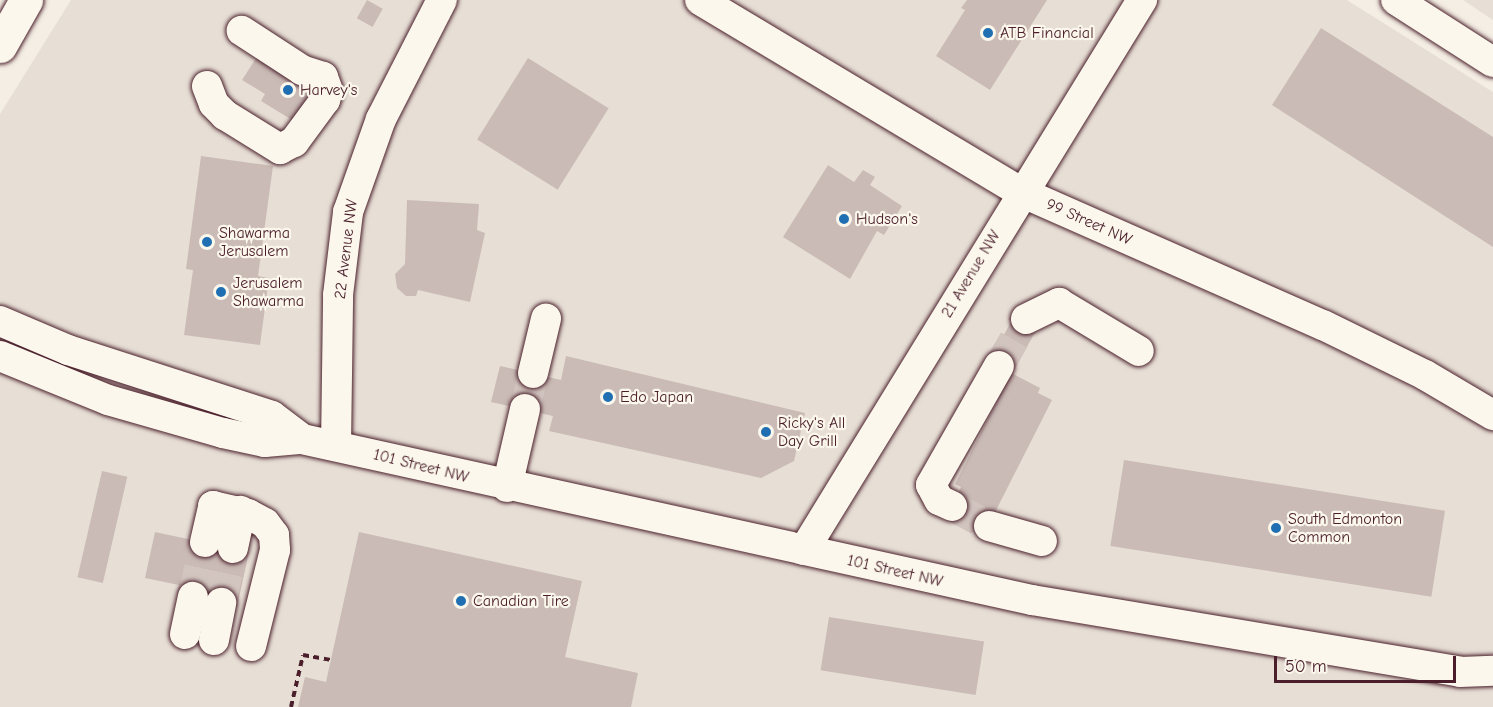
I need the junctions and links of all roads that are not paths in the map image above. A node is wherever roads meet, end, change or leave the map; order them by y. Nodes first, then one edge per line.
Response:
1 (26, 0) edge
2 (442, 0) edge
3 (1142, 0) edge
4 (1396, 0) edge
5 (712, 3) edge
6 (242, 31) dead end
7 (0, 46) edge
8 (1493, 62) edge
9 (207, 86) dead end
10 (1021, 192) junction
11 (546, 319) dead end
12 (1026, 319) tunnel mouth
13 (0, 321) edge
14 (1139, 351) dead end
15 (0, 356) edge
16 (999, 366) tunnel mouth
17 (533, 374) tunnel mouth
18 (525, 409) tunnel mouth
19 (1493, 415) edge
20 (302, 438) junction
21 (336, 446) junction
22 (507, 487) junction
23 (952, 506) tunnel mouth
24 (989, 525) tunnel mouth
25 (1042, 541) dead end
26 (218, 545) tunnel mouth
27 (804, 550) junction
28 (207, 600) tunnel mouth
29 (200, 637) dead end
30 (251, 646) dead end
31 (1493, 671) edge

1 - 7 main road
2 - 21 street, 22 Avenue NW
3 - 10 street, 21 Avenue NW
4 - 8 street
5 - 10 street, 99 Street NW
6 - 9 street
10 - 19 street, 99 Street NW
10 - 27 street, 21 Avenue NW
11 - 17 street
12 - 14 street
13 - 20 street, 101 Street NW
15 - 20 street, 101 Street NW
16 - 23 street
18 - 22 street
20 - 21 street, 101 Street NW
21 - 22 street, 101 Street NW
22 - 27 street, 101 Street NW
24 - 25 street
26 - 30 street
27 - 31 street, 101 Street NW
28 - 29 street

